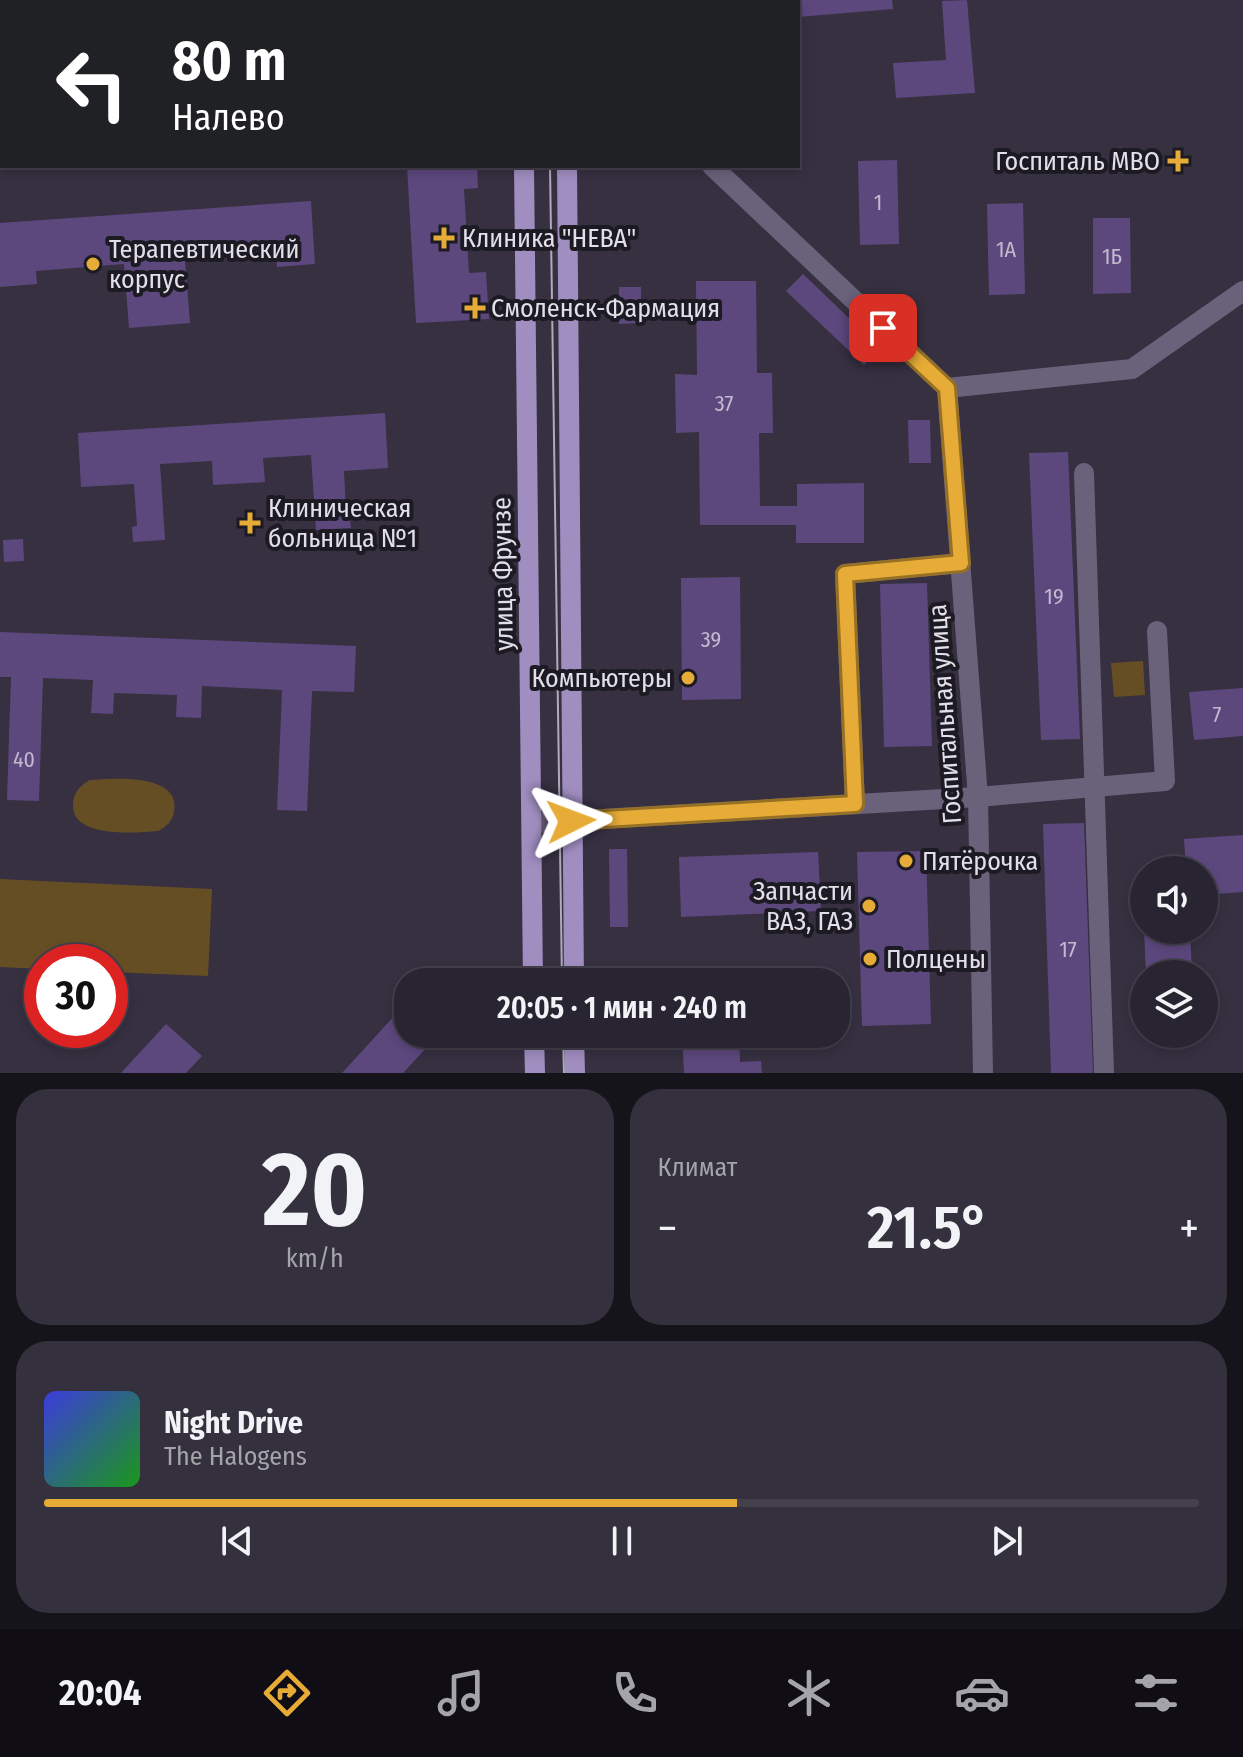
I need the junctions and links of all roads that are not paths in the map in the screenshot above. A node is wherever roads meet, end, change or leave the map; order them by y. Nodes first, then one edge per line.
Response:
1 (524, 168) edge
2 (567, 168) edge
3 (714, 168) edge
4 (1243, 291) edge
5 (947, 388) junction
6 (1084, 473) dead end
7 (961, 563) junction
8 (1157, 631) dead end
9 (1094, 788) junction
10 (978, 797) junction
11 (855, 804) junction
12 (571, 821) junction
13 (533, 823) junction
14 (533, 968) edge
15 (574, 968) edge
16 (534, 1048) edge
17 (574, 1048) edge
18 (535, 1073) edge
19 (575, 1073) edge
20 (983, 1073) edge
21 (1104, 1073) edge

1 - 13 main road, улица Фрунзе
2 - 12 main road
3 - 5 street
4 - 5 street
5 - 7 street, Госпитальная улица
6 - 9 street
7 - 10 street, Госпитальная улица
7 - 11 street
8 - 9 street
9 - 10 street
9 - 21 street
10 - 11 street
10 - 20 street, Госпитальная улица
11 - 12 street
12 - 13 street
12 - 15 main road
13 - 14 main road, улица Фрунзе
16 - 18 main road
17 - 19 main road

